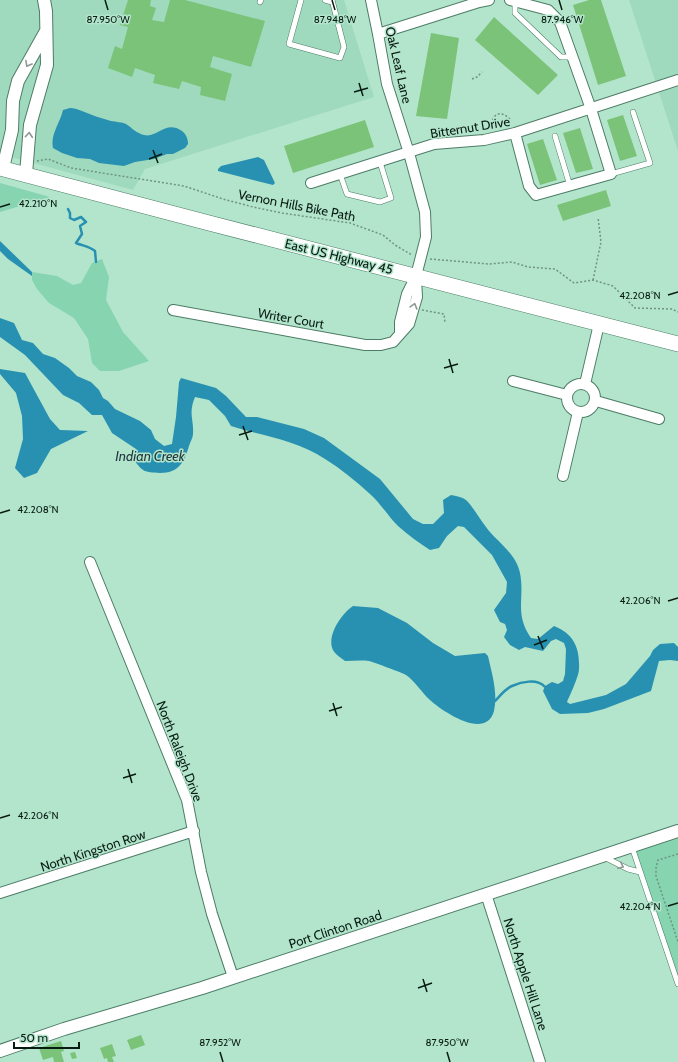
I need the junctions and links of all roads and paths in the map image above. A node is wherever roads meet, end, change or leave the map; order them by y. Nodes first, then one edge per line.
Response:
1 (44, 0) edge
2 (301, 0) edge
3 (325, 0) edge
4 (371, 0) edge
5 (489, 0) edge
6 (332, 1) edge
7 (512, 1) edge
8 (47, 30) junction
9 (378, 34) junction
10 (573, 57) junction
11 (482, 72) dead end
12 (472, 79) dead end
13 (678, 80) edge
14 (591, 109) junction
15 (633, 112) dead end
16 (510, 119) dead end
17 (492, 124) dead end
18 (515, 133) junction
19 (554, 136) dead end
20 (409, 153) junction
21 (37, 161) dead end
22 (380, 162) junction
23 (1, 168) edge
24 (26, 174) junction
25 (340, 174) junction
26 (611, 174) junction
27 (311, 184) dead end
28 (570, 186) junction
29 (598, 217) dead end
30 (420, 258) junction
31 (416, 276) junction
32 (593, 280) junction
33 (416, 308) dead end
34 (173, 310) dead end
35 (678, 312) edge
36 (445, 324) dead end
37 (599, 324) junction
38 (678, 344) edge
39 (513, 381) dead end
40 (585, 384) junction
41 (567, 395) junction
42 (596, 401) junction
43 (578, 412) junction
44 (659, 419) dead end
45 (562, 476) dead end
46 (90, 562) dead end
47 (194, 831) junction
48 (678, 831) edge
49 (632, 846) junction
50 (678, 854) edge
51 (602, 856) junction
52 (640, 872) junction
53 (0, 893) edge
54 (486, 894) junction
55 (678, 942) edge
56 (233, 977) junction
57 (678, 984) edge
58 (0, 1051) edge
59 (540, 1062) edge

1 - 8 street
2 - 6 lane
3 - 6 lane
4 - 9 street, Oak Leaf Lane
5 - 9 street
7 - 10 lane
7 - 10 street
8 -> 23 street
24 -> 8 street
9 - 20 street, Oak Leaf Lane
10 - 14 street
11 - 12 path
13 - 14 street, Bitternut Drive
14 - 18 street, Bitternut Drive
14 - 26 street
15 - 26 lane
16 - 17 path
18 - 20 street, Bitternut Drive
18 - 28 street
19 - 28 lane
20 - 22 street, Bitternut Drive
20 - 30 street, Oak Leaf Lane
21 - 30 path, Vernon Hills Bike Path
22 - 25 street, Bitternut Drive
22 - 25 lane
23 - 24 main road, East US Highway 45
24 - 31 main road, East US Highway 45
25 - 27 street, Bitternut Drive
26 - 28 street
29 - 32 path
30 - 31 street, Oak Leaf Lane
30 - 32 path, Vernon Hills Bike Path
31 - 34 street, Writer Court
31 - 37 main road, East US Highway 45
32 - 35 path, Vernon Hills Bike Path
33 - 36 path
37 - 38 main road, East US Highway 45
37 - 40 street
39 - 41 street
40 - 41 street
40 - 42 street
41 - 43 street
42 - 43 street
42 - 44 street
43 - 45 street
46 - 47 street, North Raleigh Drive
47 - 53 street, North Kingston Row
47 - 56 street, North Raleigh Drive
48 - 49 street, Port Clinton Road
49 - 51 street, Port Clinton Road
49 - 52 lane
50 - 55 path
51 -> 52 lane
51 - 54 street, Port Clinton Road
52 - 57 lane
54 - 56 street, Port Clinton Road
54 - 59 street, North Apple Hill Lane
56 - 58 street, Port Clinton Road

